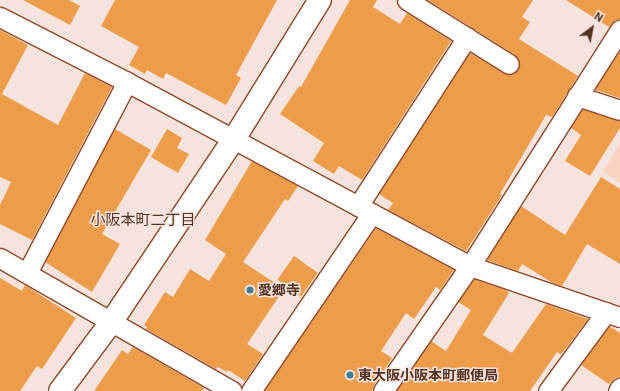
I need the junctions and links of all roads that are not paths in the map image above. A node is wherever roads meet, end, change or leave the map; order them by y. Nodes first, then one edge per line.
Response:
1 (320, 0) edge
2 (407, 0) edge
3 (0, 17) edge
4 (620, 30) edge
5 (467, 37) junction
6 (510, 64) dead end
7 (127, 82) junction
8 (577, 96) junction
9 (620, 110) edge
10 (234, 140) junction
11 (365, 210) junction
12 (0, 258) edge
13 (470, 266) junction
14 (27, 273) junction
15 (613, 314) edge
16 (112, 321) junction
17 (620, 388) edge
18 (223, 389) edge
19 (60, 391) edge
20 (250, 391) edge
21 (383, 391) edge
22 (548, 391) edge
23 (618, 391) edge

1 - 10 street
2 - 5 street
3 - 7 street
4 - 8 street
5 - 6 street
5 - 11 street
7 - 10 street
7 - 14 street
8 - 9 street
8 - 13 street
10 - 11 street
10 - 16 street
11 - 13 street
11 - 20 street
12 - 14 street
13 - 15 street
13 - 21 street
14 - 16 street
15 - 22 street
16 - 18 street
16 - 19 street
17 - 23 street

